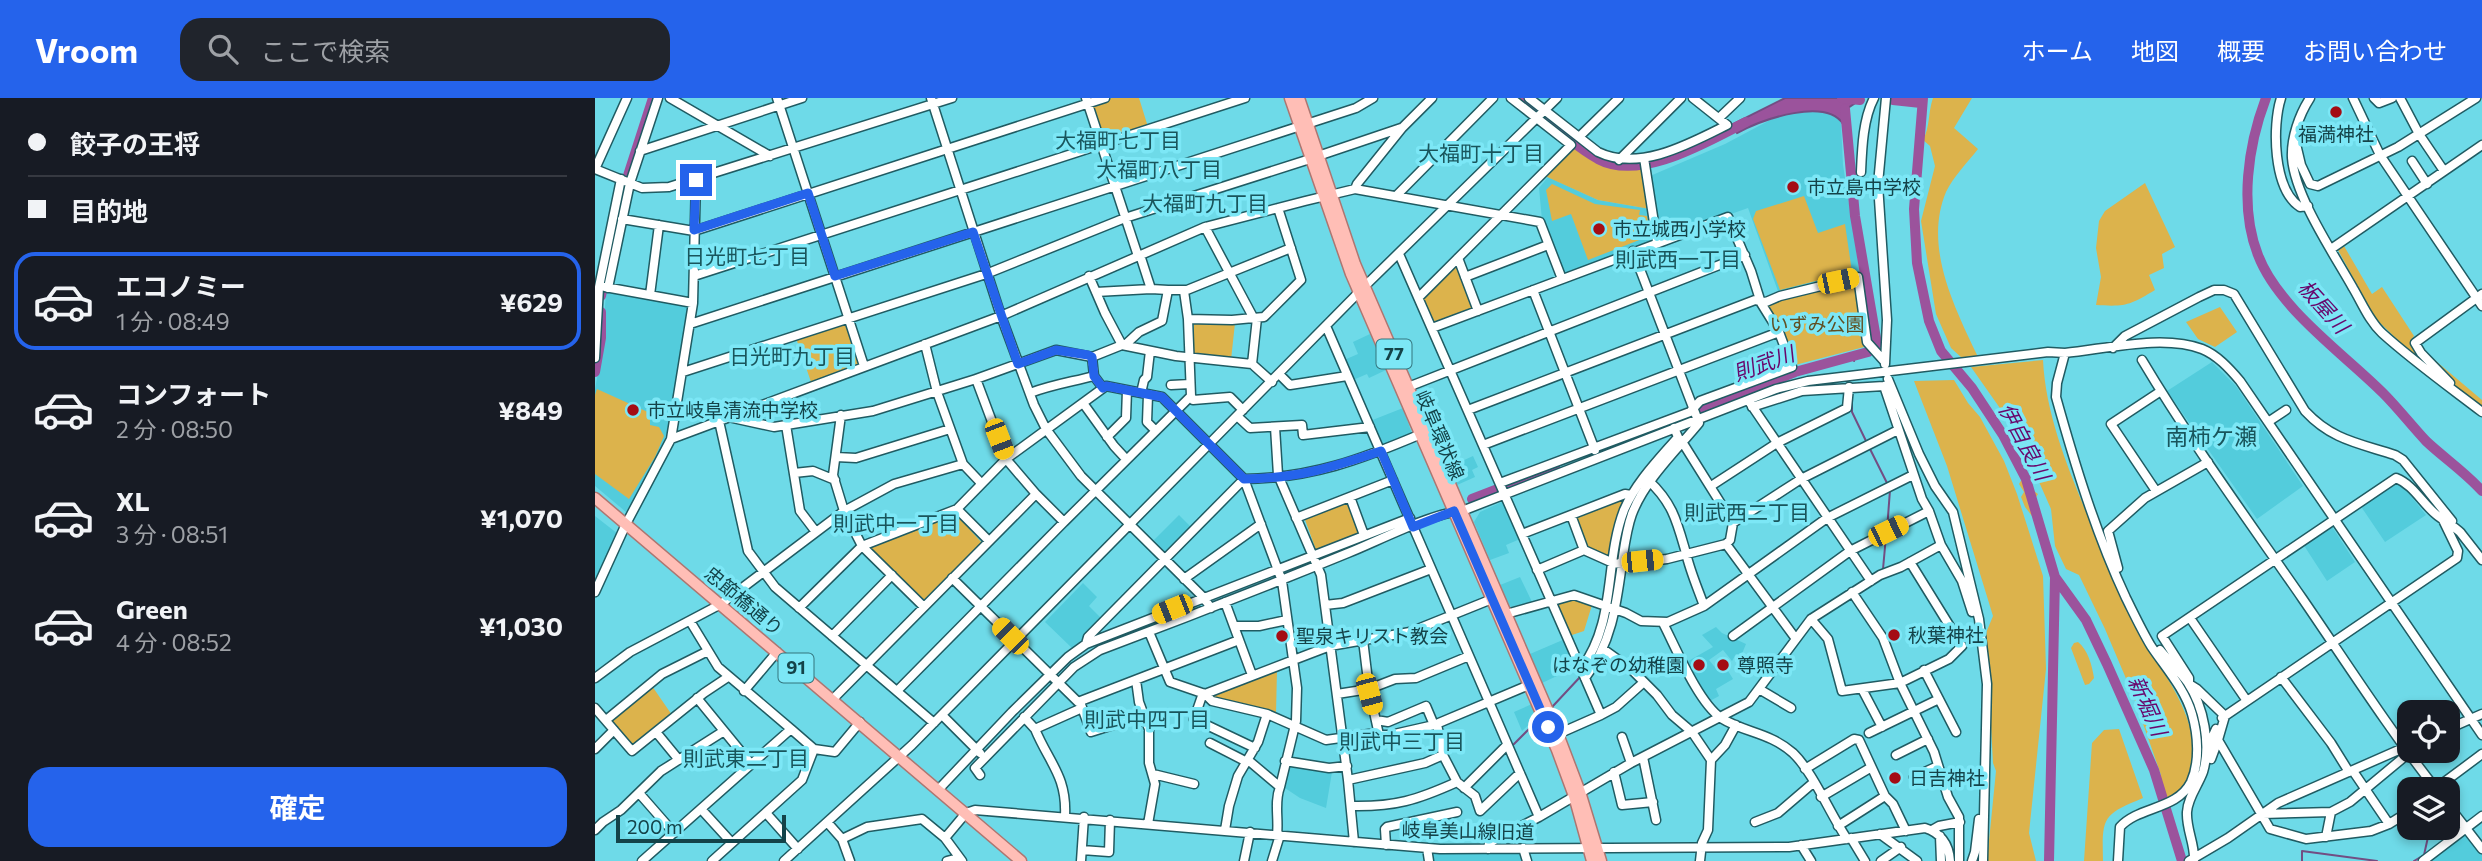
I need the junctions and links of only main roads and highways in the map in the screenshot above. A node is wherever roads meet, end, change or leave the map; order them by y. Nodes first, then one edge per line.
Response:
1 (1290, 98) edge
2 (1299, 98) edge
3 (1303, 125) junction
4 (1362, 290) junction
5 (595, 498) edge
6 (1458, 511) junction
7 (1577, 794) junction
8 (1593, 848) junction
9 (1021, 861) edge
10 (1592, 861) edge
11 (1601, 861) edge

1 - 3 main road, 岐阜環状線 / 77
2 - 3 main road, 岐阜環状線 / 77
3 - 4 main road, 岐阜環状線 / 77
4 - 6 main road, 岐阜環状線 / 77
4 - 6 main road, 岐阜環状線 / 77
5 - 9 main road, 忠節橋通り / 91
6 - 7 main road, 岐阜環状線 / 77
6 - 7 main road, 岐阜環状線 / 77
7 - 8 main road, 岐阜環状線 / 77
8 - 10 main road, 岐阜環状線 / 77
8 - 11 main road, 岐阜環状線 / 77

